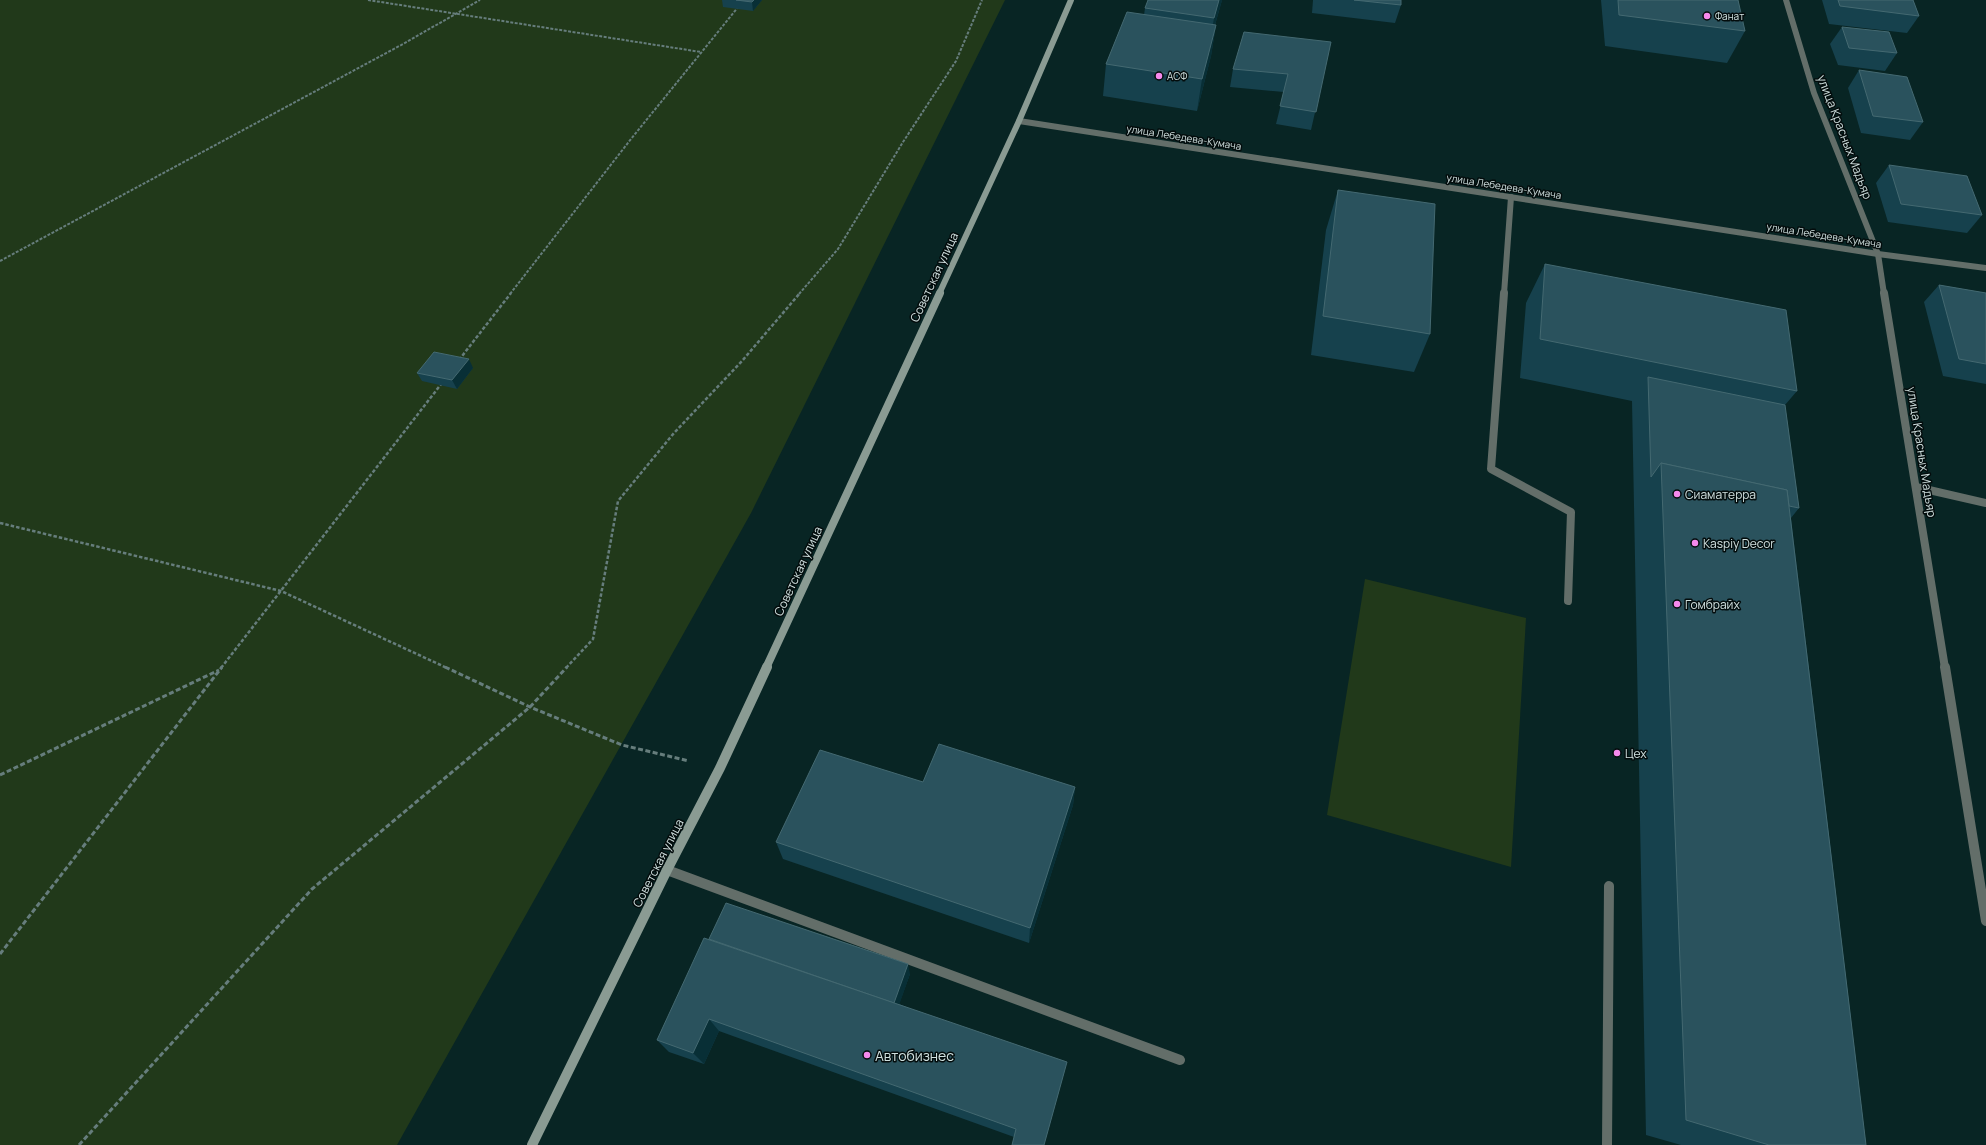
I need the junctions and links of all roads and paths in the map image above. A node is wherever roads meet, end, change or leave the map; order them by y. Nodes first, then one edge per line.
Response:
1 (368, 0) edge
2 (480, 0) edge
3 (744, 0) edge
4 (982, 0) edge
5 (1071, 0) edge
6 (1786, 0) edge
7 (456, 14) junction
8 (701, 52) junction
9 (1019, 121) junction
10 (1511, 197) junction
11 (1878, 254) junction
12 (0, 261) edge
13 (1986, 268) edge
14 (456, 365) edge
15 (446, 378) edge
16 (1916, 487) junction
17 (1986, 503) edge
18 (0, 523) edge
19 (280, 591) junction
20 (1568, 601) dead end
21 (219, 670) junction
22 (530, 707) junction
23 (720, 768) junction
24 (0, 775) edge
25 (667, 870) junction
26 (1609, 886) dead end
27 (1986, 921) edge
28 (0, 954) edge
29 (1180, 1060) dead end
30 (79, 1145) edge
31 (532, 1145) edge
32 (1607, 1145) edge

1 - 7 path
2 - 7 path
3 - 8 path
4 - 22 path
5 - 9 main road, Советская улица
6 - 11 street, улица Красных Мадьяр
7 - 8 path
7 - 12 path
8 - 14 path
9 - 10 street, улица Лебедева-Кумача
9 - 23 main road, Советская улица
10 - 11 street, улица Лебедева-Кумача
10 - 20 street
11 - 13 street, улица Лебедева-Кумача
11 - 16 street, улица Красных Мадьяр
15 - 19 path
16 - 17 street
16 - 27 street, улица Красных Мадьяр
18 - 19 path
19 - 21 path
19 - 22 path
21 - 24 path
21 - 28 path
22 - 23 path
22 - 30 path
23 - 25 main road, Советская улица
25 - 29 street
25 - 31 main road, Советская улица
26 - 32 street

